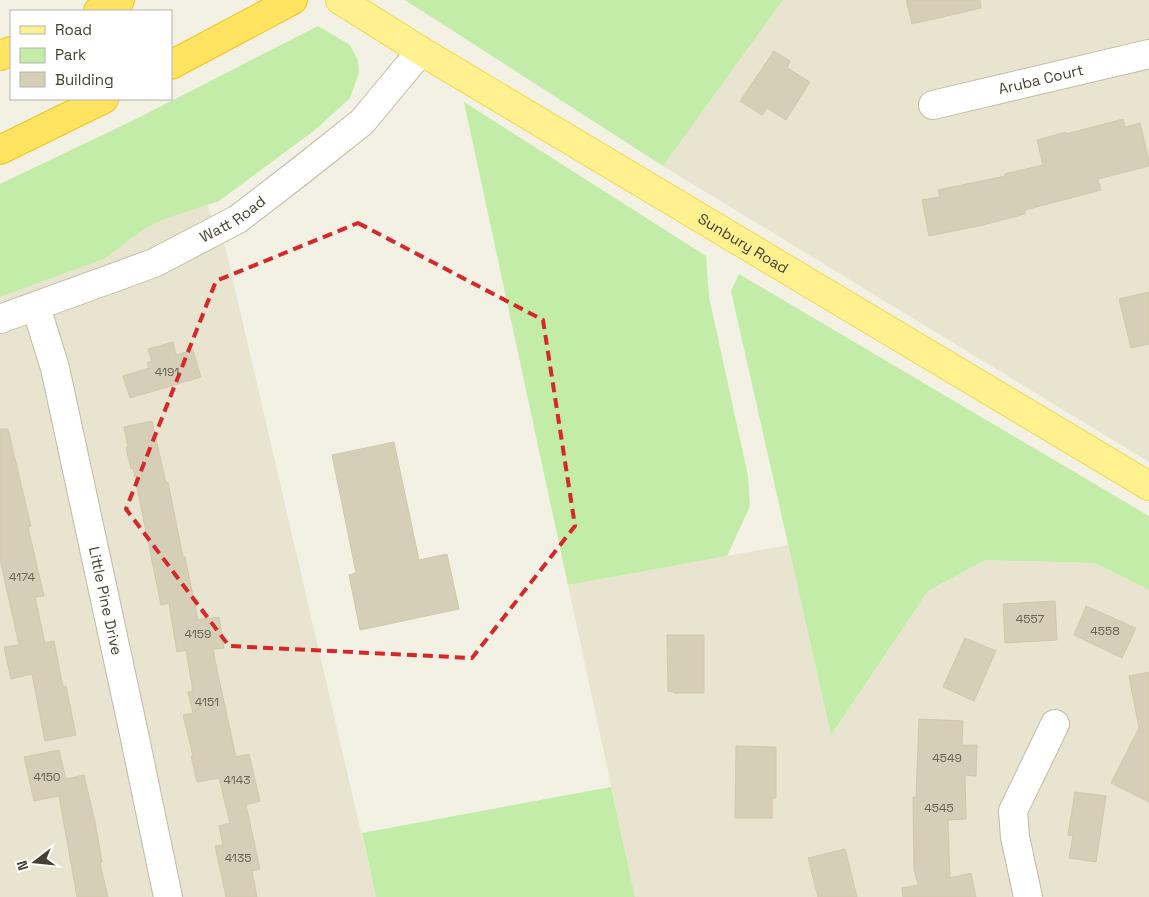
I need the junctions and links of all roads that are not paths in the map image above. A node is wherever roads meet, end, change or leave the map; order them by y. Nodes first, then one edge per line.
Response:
1 (293, 0) edge
2 (340, 0) edge
3 (421, 51) junction
4 (1149, 54) edge
5 (181, 61) edge
6 (102, 100) edge
7 (933, 105) dead end
8 (0, 150) edge
9 (36, 307) junction
10 (0, 319) edge
11 (1149, 486) edge
12 (1056, 724) dead end
13 (168, 897) edge
14 (1028, 897) edge

1 - 5 highway
2 - 3 main road, Sunbury Road
3 - 9 street, Watt Road
3 - 11 main road, Sunbury Road
4 - 7 street, Aruba Court
6 - 8 highway
9 - 10 street, Watt Road
9 - 13 street, Little Pine Drive
12 - 14 street

